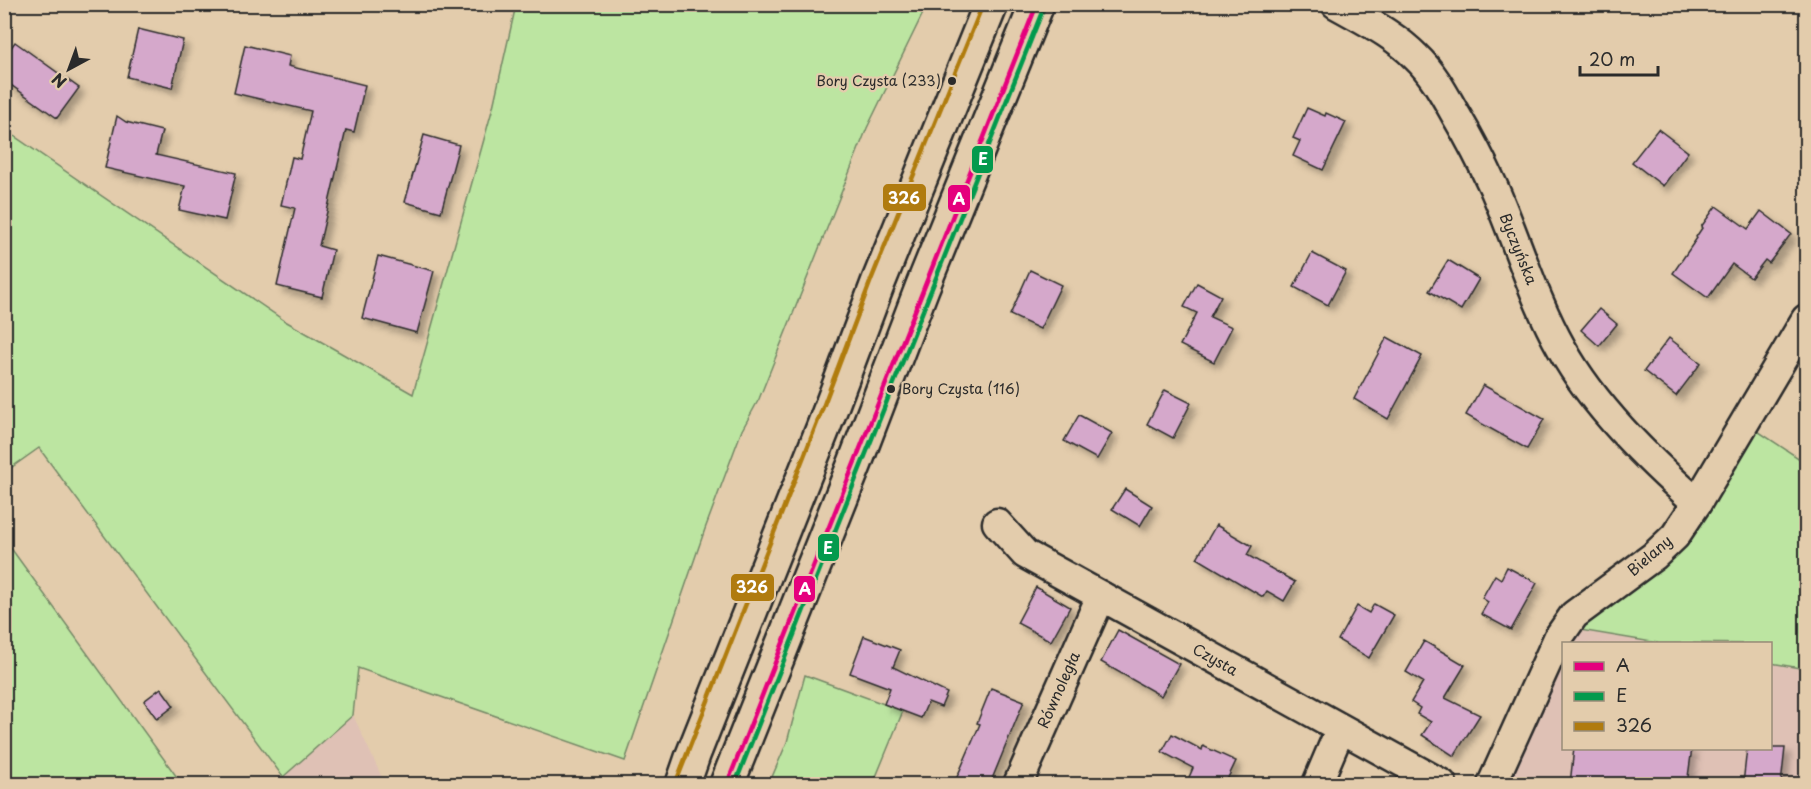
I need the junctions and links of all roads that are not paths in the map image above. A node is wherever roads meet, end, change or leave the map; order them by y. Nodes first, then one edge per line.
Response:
1 (991, 4) edge
2 (1037, 4) edge
3 (1336, 4) edge
4 (1806, 320) edge
5 (1697, 503) junction
6 (997, 524) dead end
7 (1101, 596) junction
8 (1340, 730) junction
9 (683, 784) edge
10 (727, 784) edge
11 (1018, 784) edge
12 (1317, 784) edge
13 (1442, 784) edge
14 (1492, 784) edge

1 - 9 main road
2 - 10 main road
3 - 5 street, Byczyńska
4 - 5 street, Bielany
5 - 14 street, Bielany
6 - 7 street, Czysta
7 - 8 street, Czysta
7 - 11 street, Równoległa
8 - 12 street
8 - 13 street, Czysta

